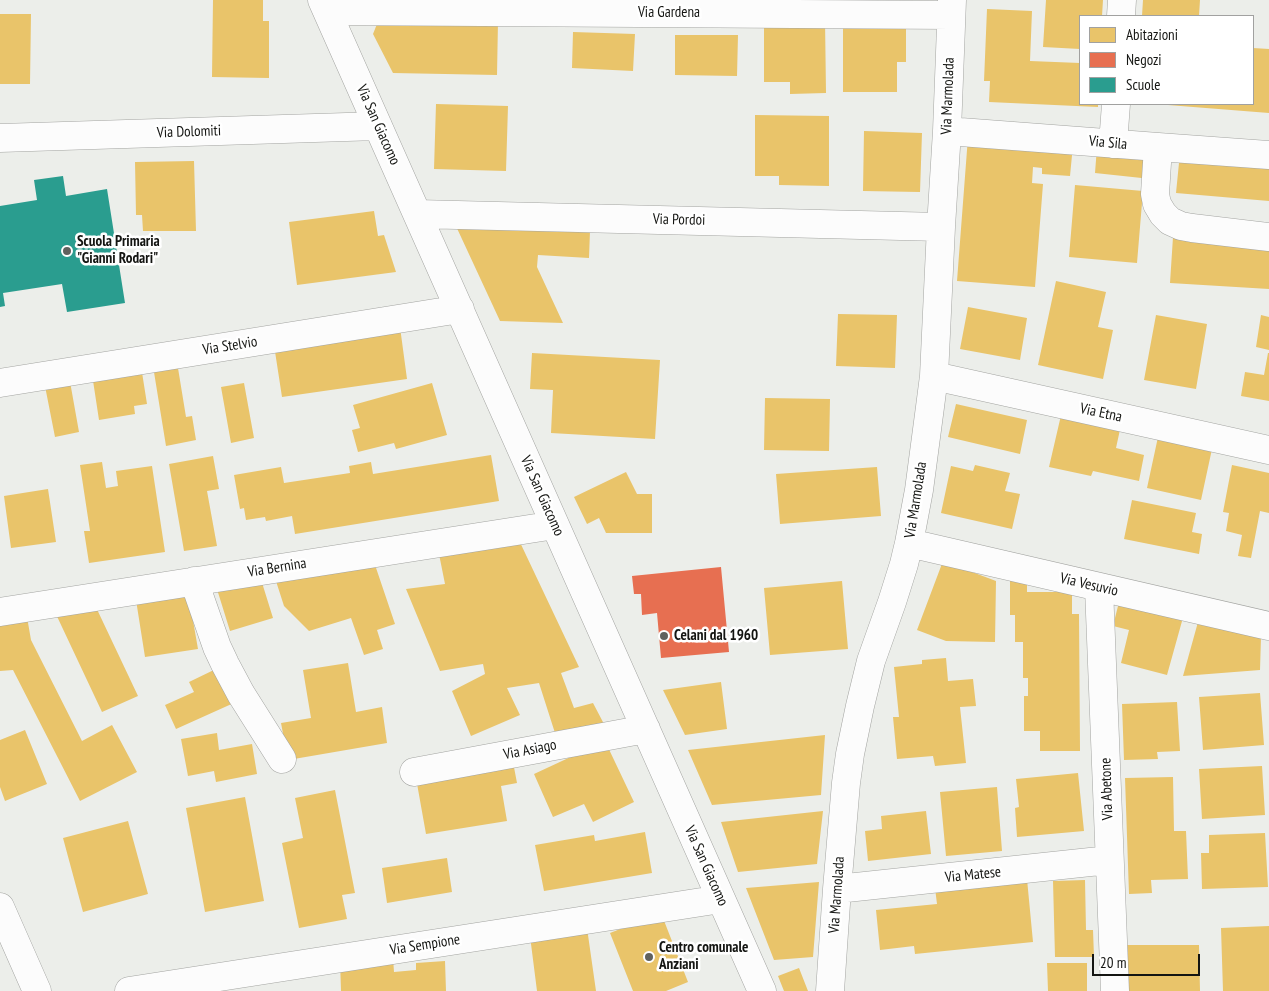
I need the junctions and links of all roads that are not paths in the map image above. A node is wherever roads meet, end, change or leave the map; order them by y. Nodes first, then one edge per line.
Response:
1 (1122, 0) edge
2 (325, 6) edge
3 (952, 7) edge
4 (1121, 15) edge
5 (1116, 105) edge
6 (378, 126) junction
7 (947, 131) junction
8 (0, 138) edge
9 (1113, 144) junction
10 (1158, 148) junction
11 (1269, 155) edge
12 (417, 214) junction
13 (941, 227) junction
14 (1269, 237) edge
15 (460, 309) junction
16 (934, 376) junction
17 (0, 383) edge
18 (1269, 450) edge
19 (555, 525) junction
20 (910, 543) junction
21 (194, 581) junction
22 (1099, 588) junction
23 (0, 612) edge
24 (1269, 626) edge
25 (646, 729) junction
26 (282, 759) dead end
27 (414, 772) dead end
28 (1109, 860) junction
29 (837, 889) junction
30 (721, 899) junction
31 (0, 907) edge
32 (36, 991) edge
33 (129, 991) edge
34 (762, 991) edge
35 (830, 991) edge
36 (1115, 991) edge

1 - 4 street
2 - 3 street, Via Gardena
2 - 6 street, Via San Giacomo
3 - 7 street, Via Marmolada
5 - 9 street
6 - 8 street, Via Dolomiti
6 - 12 street, Via San Giacomo
7 - 9 street, Via Sila
7 - 13 street, Via Marmolada
9 - 10 street, Via Sila
10 - 11 street, Via Sila
10 - 14 street
12 - 13 street, Via Pordoi
12 - 15 street, Via San Giacomo
13 - 16 street, Via Marmolada
15 - 17 street, Via Stelvio
15 - 19 street, Via San Giacomo
16 - 18 street, Via Etna
16 - 20 street, Via Marmolada
19 - 21 street, Via Bernina
19 - 25 street, Via San Giacomo
20 - 22 street, Via Vesuvio
20 - 29 street, Via Marmolada
21 - 23 street, Via Bernina
21 - 26 street
22 - 24 street, Via Vesuvio
22 - 28 street, Via Abetone
25 - 27 street, Via Asiago
25 - 30 street, Via San Giacomo
28 - 29 street, Via Matese
28 - 36 street, Via Abetone
29 - 35 street, Via Marmolada
30 - 33 street, Via Sempione
30 - 34 street, Via San Giacomo
31 - 32 street

